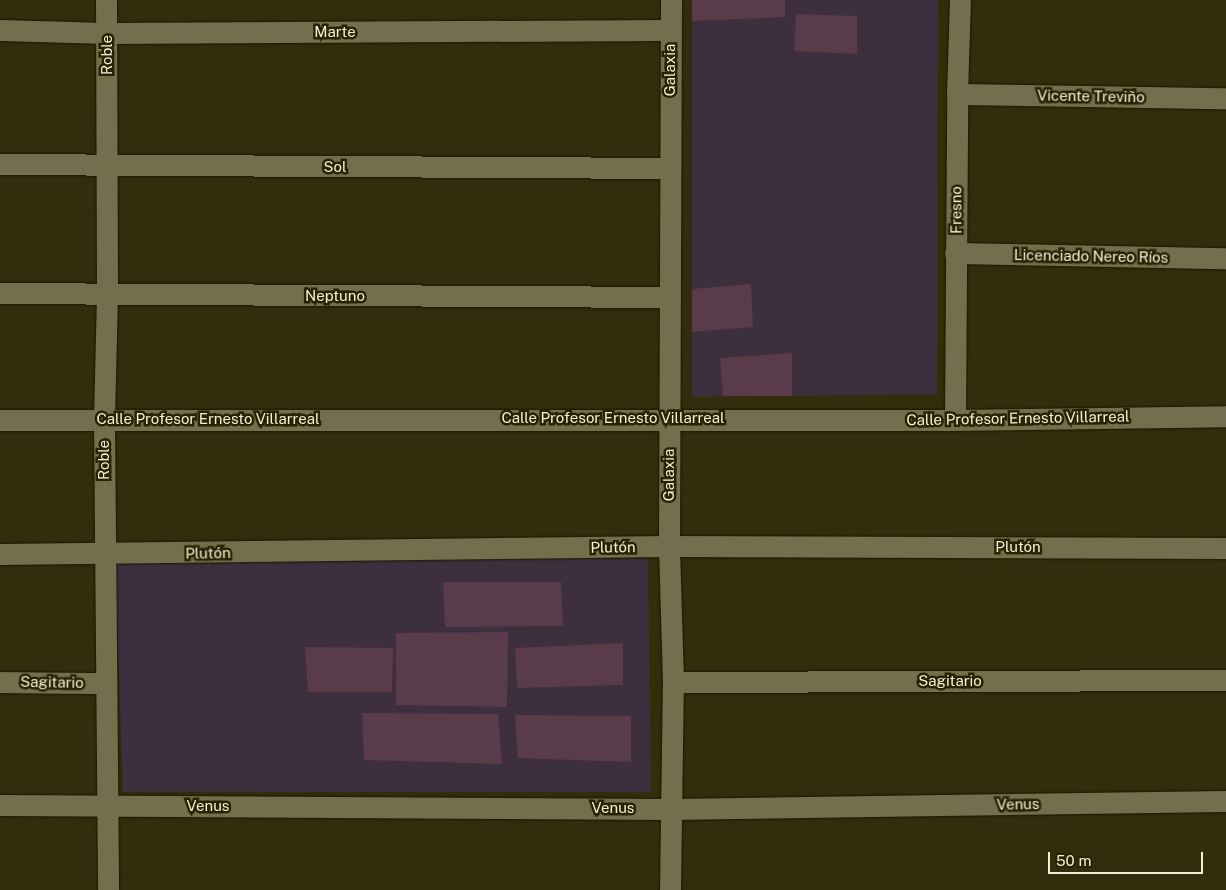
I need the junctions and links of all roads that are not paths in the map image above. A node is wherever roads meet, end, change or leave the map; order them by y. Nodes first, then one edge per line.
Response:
1 (106, 0) edge
2 (671, 0) edge
3 (960, 0) edge
4 (0, 30) edge
5 (670, 30) junction
6 (107, 33) junction
7 (956, 94) junction
8 (1226, 98) edge
9 (0, 164) edge
10 (108, 166) junction
11 (670, 168) junction
12 (955, 253) junction
13 (1226, 258) edge
14 (0, 293) edge
15 (107, 295) junction
16 (670, 297) junction
17 (1226, 416) edge
18 (669, 418) junction
19 (104, 419) junction
20 (0, 420) edge
21 (955, 420) junction
22 (669, 546) junction
23 (1226, 548) edge
24 (0, 554) edge
25 (105, 554) junction
26 (1226, 680) edge
27 (0, 682) edge
28 (104, 682) junction
29 (673, 682) junction
30 (1226, 800) edge
31 (0, 805) edge
32 (108, 805) junction
33 (671, 809) junction
34 (108, 890) edge
35 (670, 890) edge

1 - 6 street, Roble
2 - 5 street, Galaxia
3 - 7 street, Fresno
4 - 6 street, Marte
5 - 6 street, Marte
5 - 11 street, Galaxia
6 - 10 street, Roble
7 - 8 street, Vicente Treviño
7 - 12 street, Fresno
9 - 10 street, Sol
10 - 11 street, Sol
10 - 15 street, Roble
11 - 16 street, Galaxia
12 - 13 street, Licenciado Nereo Ríos
12 - 21 street, Fresno
14 - 15 street, Neptuno
15 - 16 street, Neptuno
15 - 19 street, Roble
16 - 18 street, Galaxia
17 - 21 street, Calle Profesor Ernesto Villarreal
18 - 19 street, Calle Profesor Ernesto Villarreal
18 - 21 street, Calle Profesor Ernesto Villarreal
18 - 22 street, Galaxia
19 - 20 street, Calle Profesor Ernesto Villarreal
19 - 25 street, Roble
22 - 23 street, Plutón
22 - 25 street, Plutón
22 - 29 street, Galaxia
24 - 25 street, Plutón
25 - 28 street, Roble
26 - 29 street, Sagitario
27 - 28 street, Sagitario
28 - 32 street, Roble
29 - 33 street, Galaxia
30 - 33 street, Venus
31 - 32 street, Venus
32 - 33 street, Venus
32 - 34 street, Roble
33 - 35 street, Galaxia

